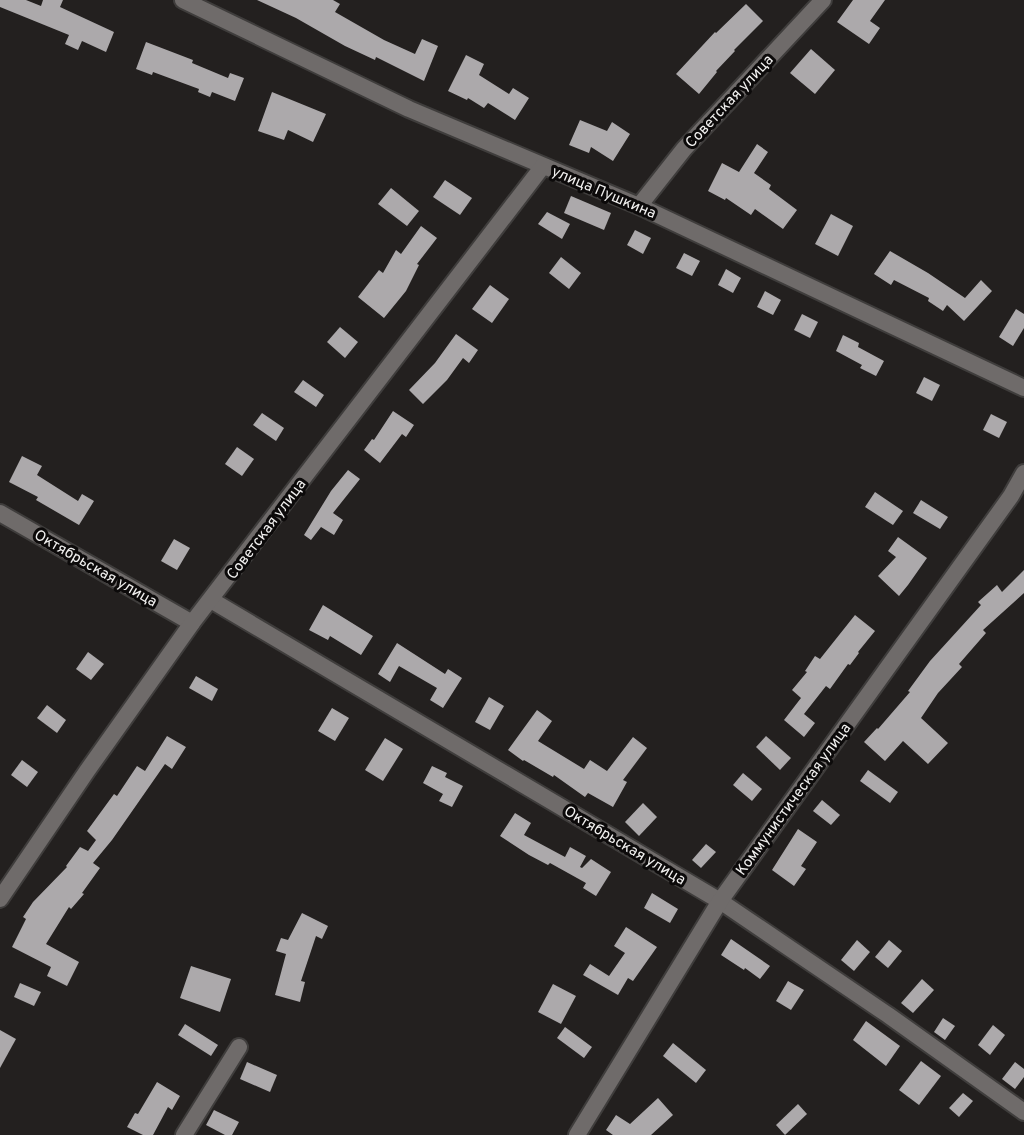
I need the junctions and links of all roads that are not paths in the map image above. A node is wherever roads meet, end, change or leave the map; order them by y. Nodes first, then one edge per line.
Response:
1 (183, 0) edge
2 (823, 0) edge
3 (543, 166) junction
4 (639, 206) junction
5 (1024, 388) edge
6 (1024, 473) edge
7 (0, 513) edge
8 (211, 600) junction
9 (192, 623) junction
10 (0, 899) edge
11 (720, 901) junction
12 (239, 1047) dead end
13 (1024, 1112) edge
14 (184, 1135) edge
15 (578, 1135) edge

1 - 3 street, улица Пушкина
2 - 4 street, Советская улица
3 - 4 street, улица Пушкина
3 - 8 street, Советская улица
4 - 5 street, улица Пушкина
6 - 11 street, Коммунистическая улица
7 - 9 street, Октябрьская улица
8 - 9 street, Советская улица
8 - 11 street, Октябрьская улица
9 - 10 street, Советская улица
11 - 13 street, Октябрьская улица
11 - 15 street, Коммунистическая улица
12 - 14 street

